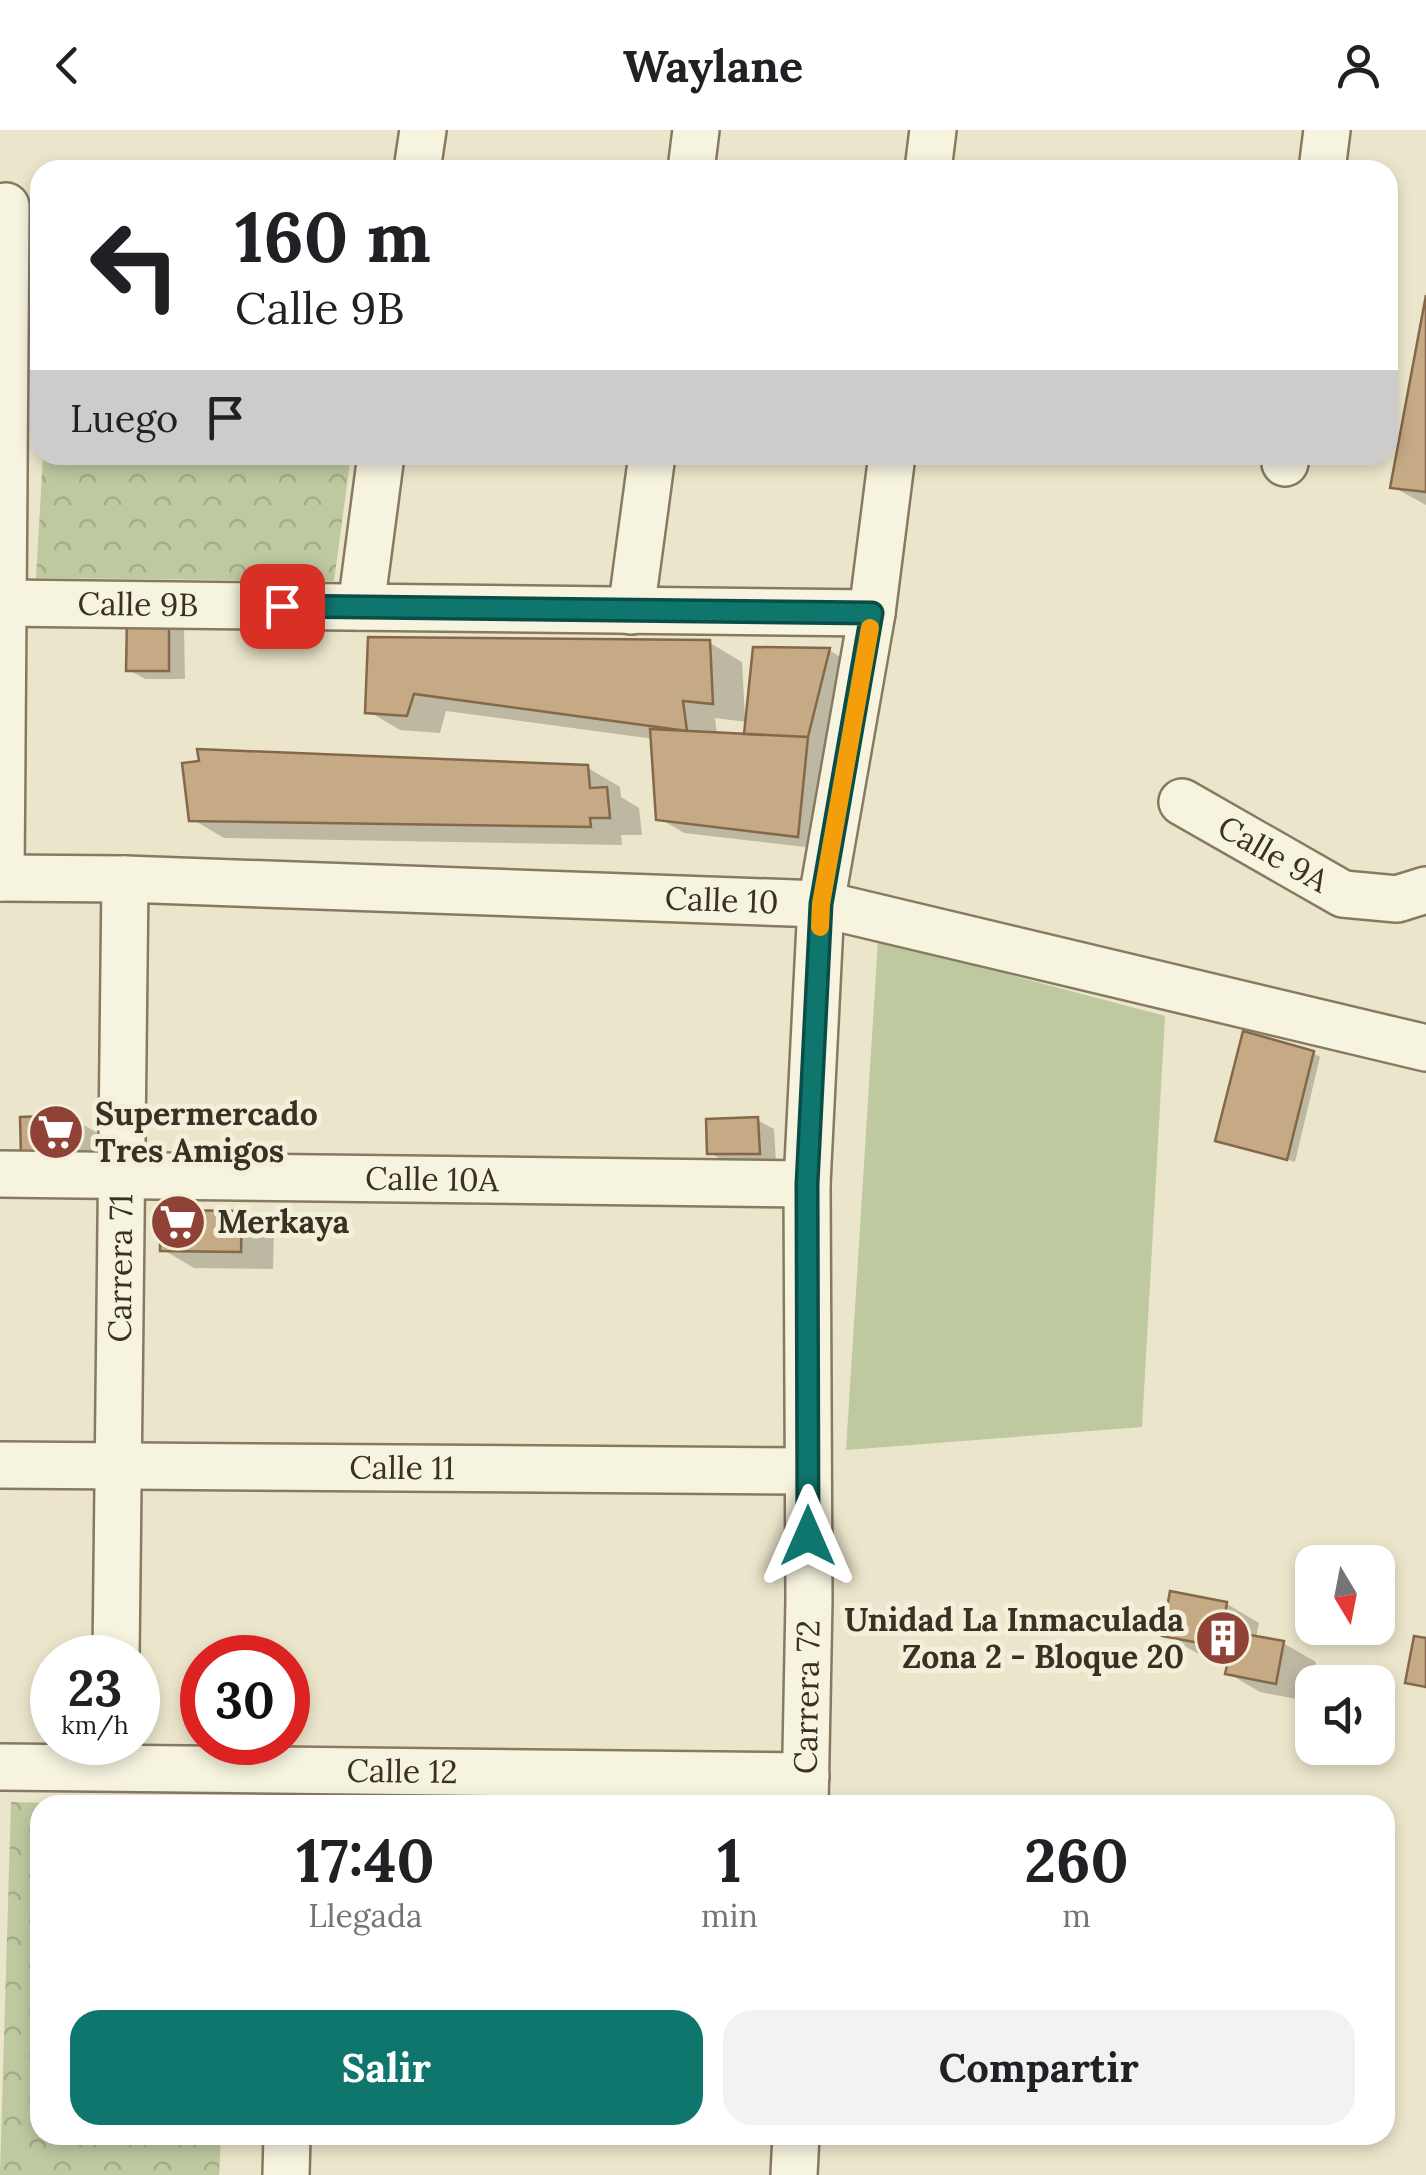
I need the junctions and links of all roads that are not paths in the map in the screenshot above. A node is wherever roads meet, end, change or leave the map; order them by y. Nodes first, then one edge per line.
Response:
1 (422, 130) edge
2 (696, 130) edge
3 (933, 130) edge
4 (1328, 130) edge
5 (418, 160) edge
6 (692, 160) edge
7 (929, 160) edge
8 (1324, 160) edge
9 (15, 206) edge
10 (379, 465) edge
11 (651, 465) edge
12 (891, 465) edge
13 (3, 603) junction
14 (361, 607) junction
15 (631, 610) junction
16 (872, 613) junction
17 (1182, 802) dead end
18 (1, 878) edge
19 (124, 879) junction
20 (1426, 890) edge
21 (821, 904) junction
22 (1426, 1048) edge
23 (0, 1174) edge
24 (122, 1176) junction
25 (807, 1184) junction
26 (0, 1465) edge
27 (119, 1466) junction
28 (807, 1471) junction
29 (116, 1635) edge
30 (160, 1763) edge
31 (30, 1764) edge
32 (0, 1767) edge
33 (293, 1787) edge
34 (805, 1790) edge
35 (286, 2145) edge
36 (796, 2145) edge
37 (286, 2175) edge
38 (794, 2175) edge

1 - 5 street
2 - 6 street
3 - 7 street
4 - 8 street
9 - 13 street
10 - 14 street
11 - 15 street
12 - 16 street, Carrera 72
13 - 14 street, Calle 9B
13 - 18 street
14 - 15 street, Calle 9B
15 - 16 street, Calle 9B
16 - 21 street, Carrera 72
17 - 20 street, Calle 9A
18 - 19 street, Calle 10
19 - 21 street, Calle 10
19 - 24 street, Carrera 71
21 - 22 street, Calle 10
21 - 25 street, Carrera 72
23 - 24 street, Calle 10A
24 - 25 street, Calle 10A
24 - 27 street, Carrera 71
25 - 28 street, Carrera 72
26 - 27 street, Calle 11
27 - 28 street, Calle 11
27 - 29 street, Carrera 71
28 - 34 street, Carrera 72
30 - 33 street, Calle 12
31 - 32 street, Calle 12
33 - 34 street, Calle 12
35 - 37 street
36 - 38 street

